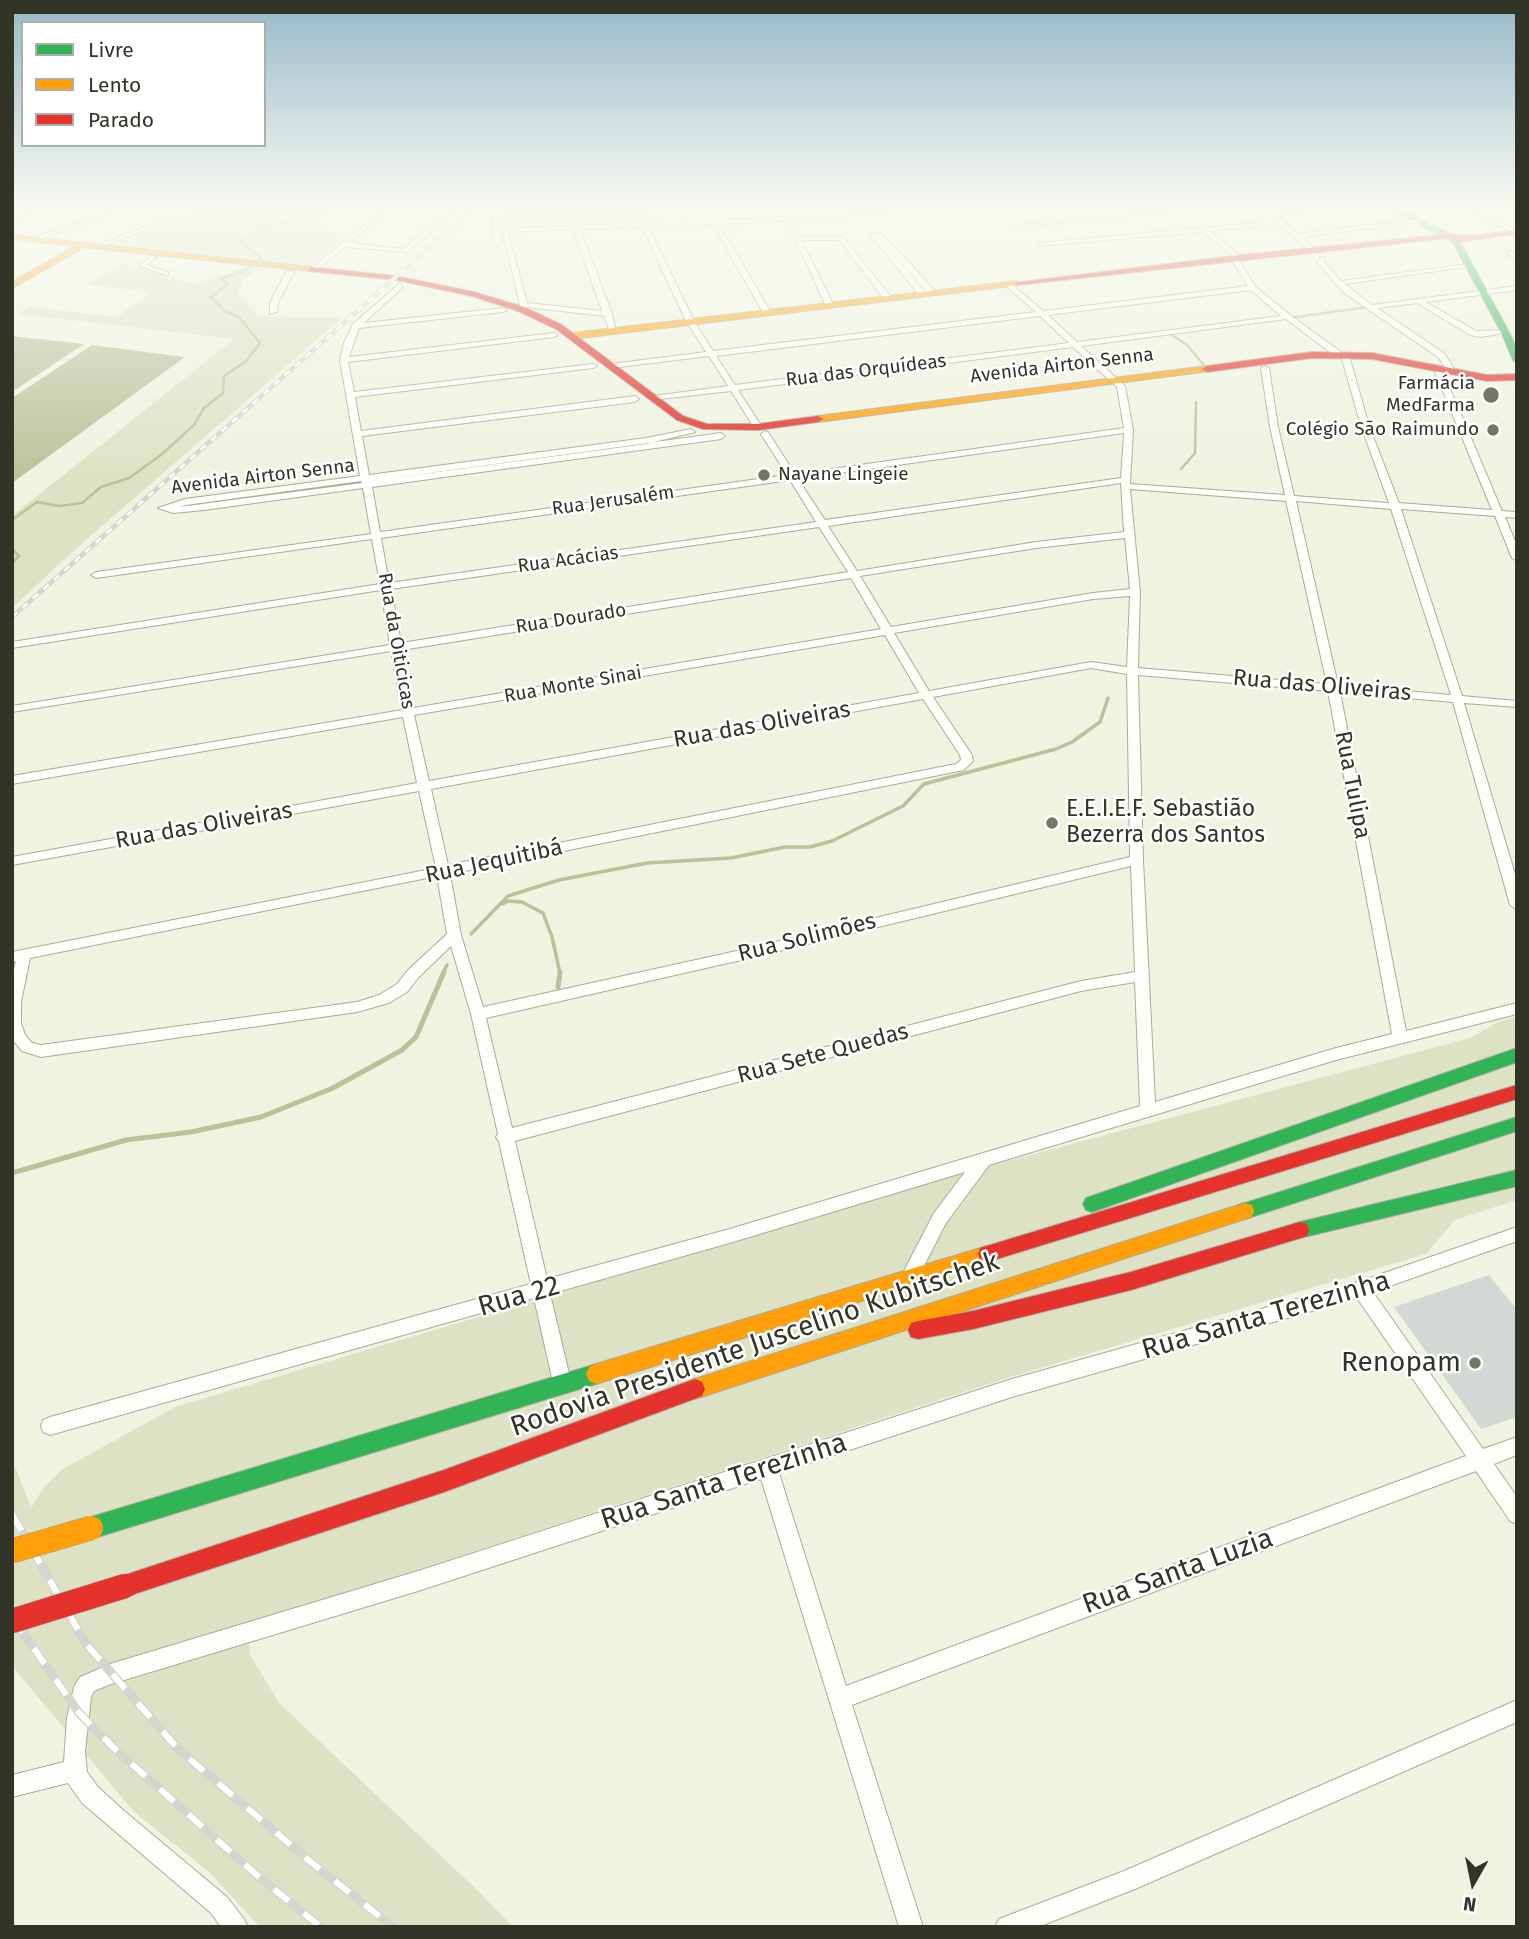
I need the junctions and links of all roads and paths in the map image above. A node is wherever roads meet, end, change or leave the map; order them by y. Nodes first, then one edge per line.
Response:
1 (277, 296) edge
2 (388, 296) edge
3 (459, 296) edge
4 (483, 296) edge
5 (520, 296) edge
6 (602, 296) edge
7 (678, 296) edge
8 (758, 296) edge
9 (825, 296) edge
10 (899, 296) edge
11 (1023, 296) edge
12 (1182, 296) edge
13 (1264, 296) edge
14 (1357, 296) edge
15 (1454, 296) edge
16 (1491, 296) edge
17 (887, 298) joint
18 (1419, 302) junction
19 (829, 304) junction
20 (522, 307) junction
21 (1370, 307) junction
22 (503, 310) junction
23 (766, 311) junction
24 (273, 312) dead end
25 (1041, 313) junction
26 (608, 314) junction
27 (1287, 317) junction
28 (690, 321) junction
29 (356, 326) junction
30 (613, 330) junction
31 (1511, 332) edge
32 (554, 335) junction
33 (572, 336) junction
34 (1075, 344) junction
35 (710, 353) junction
36 (1342, 357) junction
37 (344, 360) junction
38 (1517, 360) edge
39 (593, 366) junction
40 (611, 366) junction
41 (1265, 368) junction
42 (1445, 371) junction
43 (621, 381) junction
44 (1514, 382) edge
45 (1117, 383) junction
46 (732, 388) junction
47 (352, 395) junction
48 (654, 398) junction
49 (635, 399) junction
50 (699, 429) junction
51 (1129, 430) junction
52 (761, 431) junction
53 (359, 434) junction
54 (721, 436) junction
55 (526, 460) junction
56 (792, 475) junction
57 (367, 482) junction
58 (1125, 483) junction
59 (1291, 498) junction
60 (1395, 506) junction
61 (1499, 514) junction
62 (1517, 515) edge
63 (820, 523) junction
64 (1131, 534) junction
65 (376, 535) junction
66 (1517, 558) edge
67 (854, 574) junction
68 (96, 575) dead end
69 (387, 586) junction
70 (1135, 592) junction
71 (887, 631) junction
72 (12, 645) edge
73 (397, 646) junction
74 (1132, 671) junction
75 (1333, 687) junction
76 (926, 695) junction
77 (1457, 697) junction
78 (1517, 704) edge
79 (12, 709) edge
80 (408, 713) junction
81 (12, 780) edge
82 (424, 786) junction
83 (1137, 860) junction
84 (12, 861) edge
85 (443, 872) junction
86 (1517, 905) edge
87 (454, 935) junction
88 (18, 956) edge
89 (1142, 976) junction
90 (1517, 1008) edge
91 (478, 1014) junction
92 (1400, 1039) junction
93 (1517, 1055) edge
94 (1517, 1092) edge
95 (1148, 1110) junction
96 (1517, 1124) edge
97 (504, 1136) junction
98 (985, 1158) junction
99 (1517, 1178) edge
100 (1517, 1234) edge
101 (995, 1250) junction
102 (911, 1276) junction
103 (1361, 1289) junction
104 (541, 1290) junction
105 (843, 1339) junction
106 (562, 1382) junction
107 (50, 1426) dead end
108 (1517, 1446) edge
109 (1479, 1460) junction
110 (768, 1469) junction
111 (1517, 1514) edge
112 (12, 1551) edge
113 (12, 1621) edge
114 (839, 1699) junction
115 (1517, 1711) edge
116 (75, 1770) junction
117 (12, 1786) edge
118 (236, 1927) edge
119 (911, 1927) edge
120 (1007, 1927) edge

1 - 24 street
2 - 29 street
3 - 22 main road
4 - 20 main road
5 - 20 street
6 - 26 street
7 - 28 street
8 - 23 street
9 - 19 street
10 - 17 main road
11 - 25 street
12 - 25 street
13 - 27 street
14 - 21 street
15 - 18 street
16 - 31 main road
17 - 19 main road
18 - 21 street
18 - 31 street
19 - 23 main road
20 - 26 street
20 - 33 main road
21 - 42 street
22 - 29 street
22 - 32 main road
23 - 28 main road
25 - 34 street
25 - 35 street
26 - 30 street
27 - 34 street, Rua das Orquídeas
27 - 36 street
28 - 30 main road
28 - 35 street
29 - 37 street
30 - 33 main road
31 - 38 main road
32 - 37 street
32 - 39 main road
33 - 40 main road
34 - 45 street
34 - 46 street, Rua das Orquídeas
35 - 40 street
35 - 46 street
36 - 41 main road, Avenida Airton Senna
36 - 42 main road, Avenida Airton Senna
36 - 45 main road, Avenida Airton Senna
36 - 60 street
37 - 47 street, Rua da Oiticicas
39 - 43 main road
39 - 47 street
40 - 43 main road
41 - 45 main road, Avenida Airton Senna
41 - 59 street, Rua Tulipa
42 - 44 main road, Avenida Airton Senna
42 - 61 street
43 - 48 main road
43 - 49 main road
45 - 51 street
45 - 52 main road, Avenida Airton Senna
46 - 48 street, Rua das Orquídeas
46 - 52 street
47 - 53 street, Rua da Oiticicas
48 - 50 main road
49 - 50 main road
49 - 53 street
50 - 52 main road, Avenida Airton Senna
50 - 54 main road, Avenida Airton Senna
50 - 55 street, Avenida Airton Senna
51 - 56 street, Rua Jerusalém
51 - 58 street
52 - 54 main road, Avenida Airton Senna
52 - 56 street
53 - 57 street, Rua da Oiticicas
54 - 55 street, Avenida Airton Senna
55 - 57 street, Avenida Airton Senna
56 - 63 street
56 - 65 street, Rua Jerusalém
57 - 57 street, Avenida Airton Senna
57 - 65 street, Rua da Oiticicas
58 - 59 street, Rua Acácias
58 - 63 street, Rua Acácias
58 - 64 street
59 - 60 street, Rua Acácias
59 - 75 street, Rua Tulipa
60 - 61 street, Rua Acácias
60 - 77 street
61 - 62 street, Rua Acácias
61 - 66 street
63 - 67 street
63 - 69 street, Rua Acácias
64 - 67 street, Rua Dourado
64 - 70 street
65 - 68 street, Rua Jerusalém
65 - 69 street, Rua da Oiticicas
67 - 71 street
67 - 73 street, Rua Dourado
69 - 72 street, Rua Acácias
69 - 73 street, Rua da Oiticicas
70 - 71 street, Rua Monte Sinai
70 - 74 street
71 - 76 street
71 - 80 street, Rua Monte Sinai
73 - 79 street, Rua Dourado
73 - 80 street, Rua da Oiticicas
74 - 75 street, Rua das Oliveiras
74 - 76 street, Rua das Oliveiras
74 - 83 street
75 - 77 street, Rua das Oliveiras
75 - 92 street, Rua Tulipa
76 - 82 street, Rua das Oliveiras
76 - 85 street, Rua Jequitibá
77 - 78 street, Rua das Oliveiras
77 - 86 street
80 - 81 street, Rua Monte Sinai
80 - 82 street, Rua da Oiticicas
82 - 84 street, Rua das Oliveiras
82 - 85 street, Rua da Oiticicas
83 - 89 street
83 - 91 street, Rua Solimões
85 - 87 street, Rua da Oiticicas
85 - 88 street, Rua Jequitibá
87 - 88 street
87 - 91 street, Rua da Oiticicas
89 - 95 street
89 - 97 street, Rua Sete Quedas
90 - 92 street, Rua 22
91 - 97 street, Rua da Oiticicas
92 - 95 street, Rua 22
93 - 101 main road
94 - 101 main road, Rodovia Presidente Juscelino Kubitschek
95 - 98 street, Rua 22
96 - 105 main road, Rodovia Presidente Juscelino Kubitschek
97 - 104 street, Rua da Oiticicas
98 - 102 street
98 - 104 street, Rua 22
99 - 105 main road
100 - 103 street, Rua Santa Terezinha
101 - 102 main road, Rodovia Presidente Juscelino Kubitschek
102 - 106 main road, Rodovia Presidente Juscelino Kubitschek
103 - 109 street
103 - 110 street, Rua Santa Terezinha
104 - 106 street, Rua da Oiticicas
104 - 107 street, Rua 22
105 - 113 main road, Rodovia Presidente Juscelino Kubitschek, bridge
106 - 112 main road, Rodovia Presidente Juscelino Kubitschek, bridge
108 - 109 street, Rua Santa Luzia
109 - 111 street
109 - 114 street, Rua Santa Luzia
110 - 114 street
110 - 116 street, Rua Santa Terezinha
114 - 119 street
115 - 120 street
116 - 117 street
116 - 118 street

